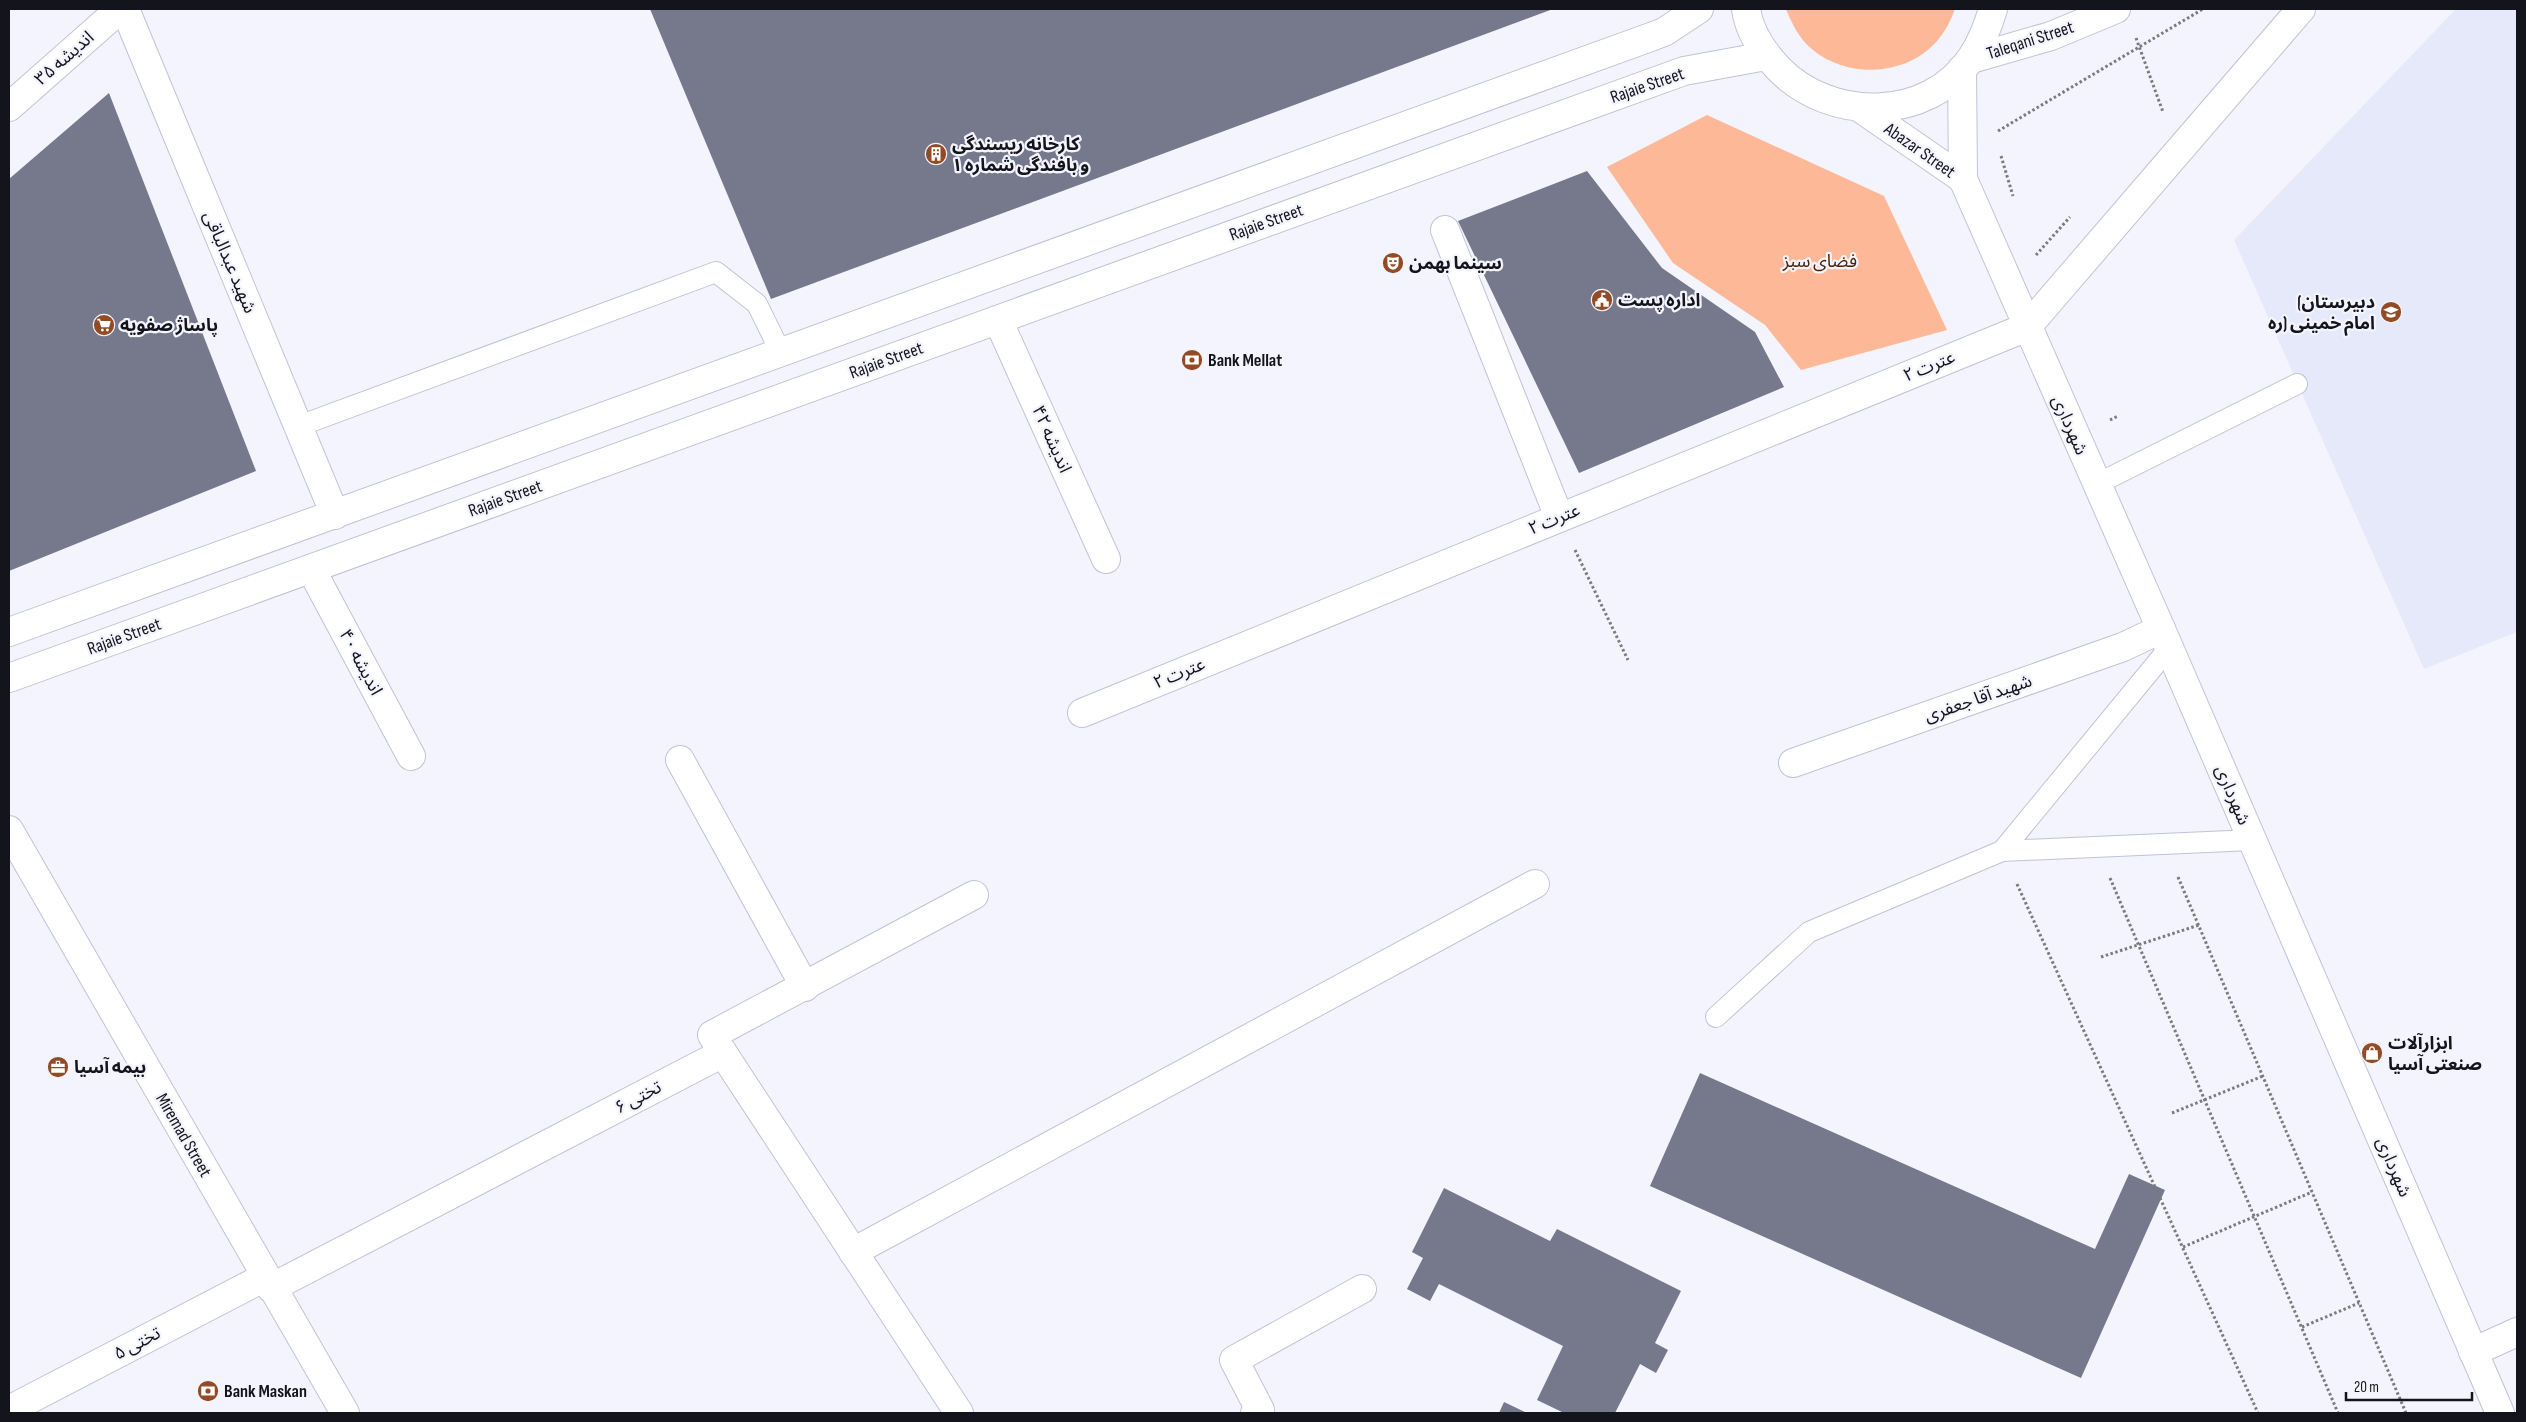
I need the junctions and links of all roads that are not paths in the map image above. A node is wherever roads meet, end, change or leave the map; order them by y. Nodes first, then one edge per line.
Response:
1 (120, 9) edge
2 (125, 9) edge
3 (1699, 9) edge
4 (1746, 9) edge
5 (1993, 9) edge
6 (2116, 9) edge
7 (2301, 9) edge
8 (1766, 56) junction
9 (1966, 64) junction
10 (9, 107) edge
11 (1860, 108) junction
12 (1963, 179) junction
13 (1444, 230) dead end
14 (998, 320) junction
15 (2027, 327) junction
16 (780, 353) junction
17 (2297, 384) dead end
18 (298, 426) junction
19 (2096, 484) junction
20 (335, 515) junction
21 (1559, 517) junction
22 (1106, 559) dead end
23 (311, 569) junction
24 (9, 632) edge
25 (2165, 638) junction
26 (9, 678) edge
27 (1082, 713) dead end
28 (411, 756) dead end
29 (680, 760) dead end
30 (1793, 763) dead end
31 (9, 830) edge
32 (2253, 840) junction
33 (2002, 851) junction
34 (1535, 884) dead end
35 (974, 896) dead end
36 (805, 987) junction
37 (1716, 1016) dead end
38 (723, 1053) junction
39 (853, 1252) junction
40 (268, 1282) junction
41 (1362, 1289) dead end
42 (2517, 1332) edge
43 (2473, 1352) junction
44 (9, 1410) edge
45 (345, 1413) edge
46 (959, 1413) edge
47 (1255, 1413) edge
48 (2500, 1413) edge

1 - 10 street, اندیشه ۳۵
2 - 18 street, شهید عبدالباقی
3 - 16 street
4 - 8 street
5 - 9 street
6 - 9 street, Taleqani Street
7 - 15 street
8 - 11 street
8 - 14 street, Rajaie Street
9 - 11 street
9 - 12 street, Abazar Street
11 - 12 street, Abazar Street
12 - 15 street, شهرداری
13 - 21 street
14 - 22 street, اندیشه ۴۲
14 - 23 street, Rajaie Street
15 - 19 street, شهرداری
15 - 21 street, عترت ۲
16 - 18 lane
16 - 20 street
17 - 19 lane
18 - 20 street, شهید عبدالباقی
19 - 25 street, شهرداری
20 - 24 street
21 - 27 street, عترت ۲
23 - 26 street, Rajaie Street
23 - 28 street, اندیشه ۴۰
25 - 30 street, شهید آقا جعفری
25 - 32 street, شهرداری
25 - 33 lane
29 - 36 street
31 - 40 street, Miremad Street
32 - 33 lane
32 - 43 street, شهرداری
33 - 37 lane
34 - 39 street
35 - 36 street
36 - 38 street
38 - 39 street
38 - 40 street, تختی ۶
39 - 46 street
40 - 44 street, تختی ۵
40 - 45 street, Miremad Street
41 - 47 street
42 - 43 street
43 - 48 street, شهرداری

